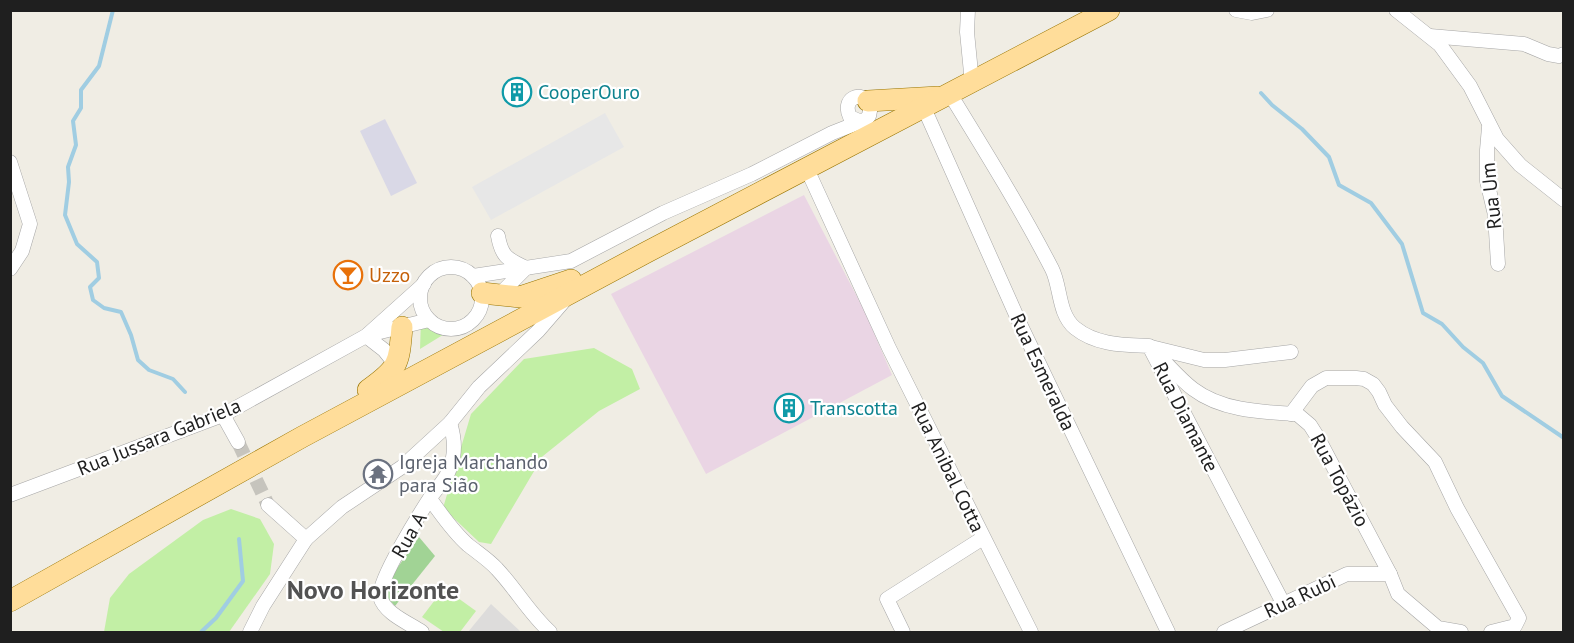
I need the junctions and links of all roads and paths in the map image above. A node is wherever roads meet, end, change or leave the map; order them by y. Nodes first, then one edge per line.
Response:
1 (968, 10) edge
2 (1109, 10) edge
3 (1236, 10) edge
4 (1267, 10) edge
5 (1396, 10) edge
6 (1430, 36) junction
7 (1563, 54) edge
8 (972, 82) junction
9 (947, 95) junction
10 (868, 101) junction
11 (924, 108) junction
12 (847, 112) junction
13 (859, 121) junction
14 (1489, 127) junction
15 (832, 133) junction
16 (10, 162) edge
17 (807, 170) junction
18 (1563, 200) edge
19 (498, 236) dead end
20 (647, 252) junction
21 (1498, 264) dead end
22 (526, 268) junction
23 (10, 269) edge
24 (424, 284) junction
25 (484, 288) junction
26 (537, 292) junction
27 (572, 293) junction
28 (429, 320) junction
29 (402, 327) junction
30 (366, 336) junction
31 (478, 343) junction
32 (1149, 346) junction
33 (1291, 352) dead end
34 (396, 364) junction
35 (1291, 414) junction
36 (223, 415) junction
37 (450, 423) junction
38 (302, 437) junction
39 (238, 442) tunnel mouth
40 (10, 495) edge
41 (430, 499) junction
42 (268, 505) tunnel mouth
43 (983, 538) junction
44 (306, 539) junction
45 (1390, 574) junction
46 (10, 601) edge
47 (1283, 603) junction
48 (250, 633) edge
49 (422, 633) edge
50 (550, 633) edge
51 (903, 633) edge
52 (1031, 633) edge
53 (1168, 633) edge
54 (1224, 633) edge
55 (1461, 633) edge
56 (1491, 633) edge

1 - 8 street
2 - 8 main road
3 - 4 street
5 - 6 street
6 - 7 street
6 - 14 street
8 - 9 main road
9 - 10 main road
9 - 11 main road
9 - 32 street, Rua Diamante
10 - 12 street
10 - 13 street
11 - 17 main road
11 - 53 street, Rua Esmeralda
12 - 13 street
12 - 15 street
13 - 15 street
14 - 18 street
14 - 21 street, Rua Um
15 - 22 street
16 - 23 street
17 - 20 main road
17 - 43 street, Rua Anibal Cotta
19 - 22 street
20 - 26 main road
20 - 27 main road
22 - 25 street
22 - 25 street
24 - 25 street
24 - 28 street
24 - 30 street, Rua Jussara Gabriela
25 - 26 main road
25 - 28 street
26 - 31 main road
27 - 31 main road
27 - 37 street
28 - 29 street, Rua Jussara Gabriela
29 - 30 street, Rua Jussara Gabriela
29 - 34 main road
30 - 34 street
30 - 36 street, Rua Jussara Gabriela
31 - 38 main road
32 - 33 street
32 - 35 street
32 - 47 street, Rua Diamante
34 - 38 main road
35 - 45 street, Rua Topázio
35 - 56 street
36 - 39 street
36 - 40 street, Rua Jussara Gabriela
37 - 41 street, Rua A
37 - 44 street
38 - 46 main road
41 - 49 street, Rua A
41 - 50 street
42 - 44 street
43 - 51 street
43 - 52 street, Rua Anibal Cotta
44 - 48 street
45 - 47 street, Rua Rubi
45 - 55 street
47 - 54 street, Rua Rubi

